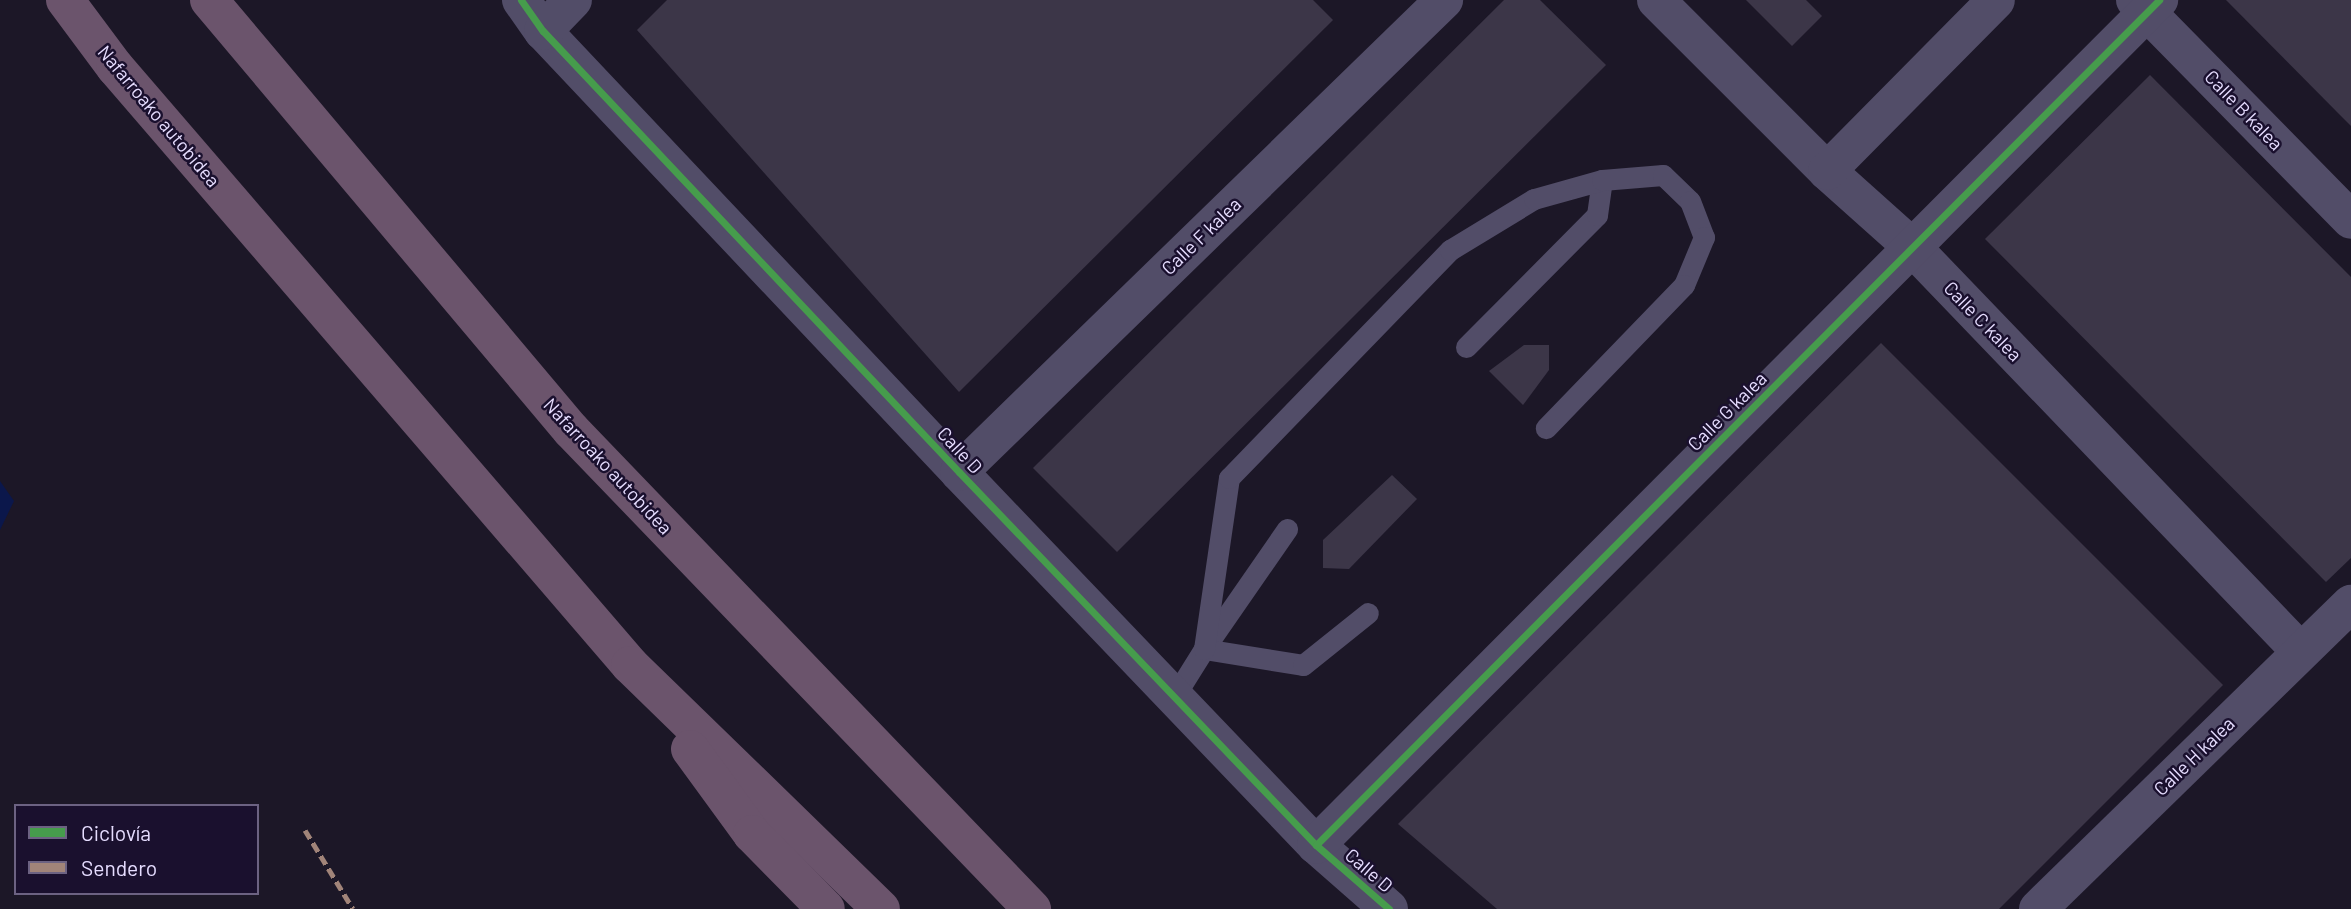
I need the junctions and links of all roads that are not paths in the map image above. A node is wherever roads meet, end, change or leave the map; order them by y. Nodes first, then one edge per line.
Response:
1 (65, 0) edge
2 (209, 0) edge
3 (521, 0) edge
4 (573, 0) edge
5 (1444, 0) edge
6 (1656, 0) edge
7 (1996, 0) edge
8 (2148, 4) edge
9 (543, 31) junction
10 (1827, 171) junction
11 (1602, 180) junction
12 (2351, 220) edge
13 (1913, 248) junction
14 (1466, 346) dead end
15 (1546, 428) dead end
16 (959, 472) junction
17 (1287, 529) dead end
18 (2351, 604) edge
19 (1368, 612) dead end
20 (1204, 649) junction
21 (2300, 651) junction
22 (630, 665) junction
23 (1174, 697) junction
24 (1316, 845) junction
25 (826, 909) edge
26 (881, 909) edge
27 (1032, 909) edge
28 (1389, 909) edge
29 (2038, 909) edge

1 - 22 highway, Nafarroako autobidea
2 - 27 highway, Nafarroako autobidea
3 - 9 street, Calle D
4 - 9 street
5 - 16 street, Calle F kalea
6 - 10 street, Calle C kalea
7 - 10 street
8 - 12 street, Calle B kalea
8 - 13 street, Calle G kalea
9 - 16 street, Calle D
10 - 13 street, Calle C kalea
11 - 14 lane
11 - 15 lane
11 - 20 lane
13 - 21 street, Calle C kalea
13 - 24 street, Calle G kalea
16 - 23 street, Calle D
17 - 20 lane
18 - 21 street, Calle H kalea
19 - 20 lane
20 - 23 lane
21 - 29 street, Calle H kalea
22 - 25 highway
22 - 26 highway, Nafarroako autobidea
23 - 24 street, Calle D
24 - 28 street, Calle D

